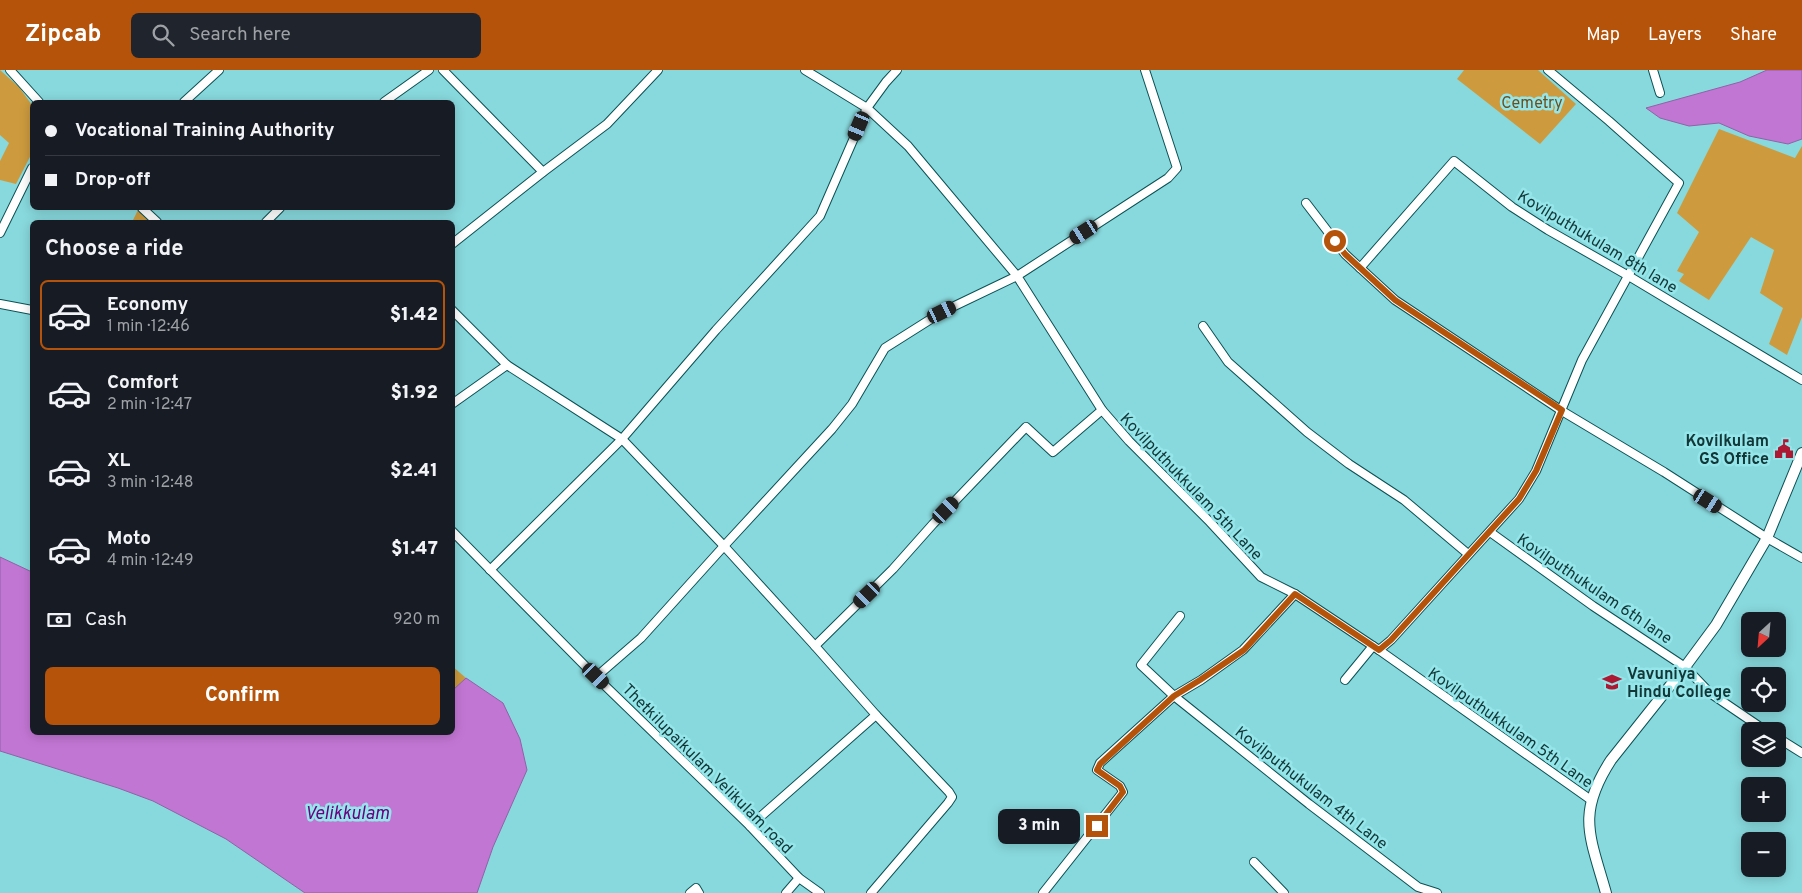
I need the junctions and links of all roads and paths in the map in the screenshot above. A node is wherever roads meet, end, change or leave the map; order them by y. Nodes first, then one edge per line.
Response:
1 (10, 70) edge
2 (219, 70) edge
3 (429, 70) edge
4 (443, 70) edge
5 (658, 70) edge
6 (805, 70) edge
7 (897, 70) edge
8 (1145, 70) edge
9 (1548, 70) edge
10 (1653, 70) edge
11 (1660, 93) dead end
12 (37, 100) edge
13 (186, 100) edge
14 (387, 100) edge
15 (867, 108) junction
16 (30, 172) edge
17 (543, 172) junction
18 (1306, 203) dead end
19 (144, 210) edge
20 (278, 210) edge
21 (155, 220) edge
22 (268, 220) edge
23 (0, 233) edge
24 (455, 242) edge
25 (1360, 268) junction
26 (1628, 275) junction
27 (1017, 276) junction
28 (0, 304) edge
29 (30, 310) edge
30 (455, 313) edge
31 (1203, 326) dead end
32 (507, 365) junction
33 (1802, 380) edge
34 (455, 402) edge
35 (1102, 410) junction
36 (1562, 410) junction
37 (622, 439) junction
38 (1802, 453) edge
39 (1490, 532) junction
40 (455, 534) edge
41 (1767, 538) junction
42 (724, 546) junction
43 (1468, 554) junction
44 (1802, 558) edge
45 (490, 570) junction
46 (1295, 594) junction
47 (1180, 616) dead end
48 (815, 646) junction
49 (1376, 648) junction
50 (1686, 667) junction
51 (596, 676) junction
52 (1345, 680) dead end
53 (1174, 696) junction
54 (876, 715) junction
55 (1753, 722) edge
56 (1786, 743) edge
57 (1802, 753) edge
58 (1591, 800) junction
59 (750, 826) junction
60 (1254, 862) dead end
61 (799, 878) junction
62 (1418, 887) junction
63 (690, 893) edge
64 (699, 893) edge
65 (786, 893) edge
66 (820, 893) edge
67 (871, 893) edge
68 (1042, 893) edge
69 (1284, 893) edge
70 (1411, 893) edge
71 (1437, 893) edge
72 (1606, 893) edge

1 - 12 street
2 - 13 street
3 - 14 street
4 - 17 street
5 - 17 street
6 - 15 street
7 - 15 street
8 - 27 street
9 - 26 street
10 - 11 street
15 - 27 street
15 - 37 street
16 - 23 street
17 - 24 street
18 - 25 street
19 - 21 street
20 - 22 street
25 - 26 street, Kovilputhukulam 8th lane
25 - 36 street
26 - 33 street, Kovilputhukulam 8th lane
26 - 36 street
27 - 35 street
27 - 42 street
28 - 29 street
30 - 32 street
31 - 43 street
32 - 34 street
32 - 37 street
35 - 46 street, Kovilputhukkulam 5th Lane
35 - 48 street, Kovilputhukkulam 5th Lane
36 - 39 street
36 - 41 street
37 - 42 street
37 - 45 street
38 - 41 street
39 - 43 street
39 - 50 street, Kovilputhukulam 6th lane
40 - 45 street, Thetkilupaikulam Velikulam road
41 - 44 street
41 - 50 street
42 - 48 street
42 - 51 street
43 - 49 street
45 - 51 street, Thetkilupaikulam Velikulam road
46 - 49 street, Kovilputhukkulam 5th Lane
46 - 53 street
47 - 53 street, Kovilputhukulam 4th Lane
48 - 54 street
49 - 52 street
49 - 58 street, Kovilputhukkulam 5th Lane
50 - 55 street, Kovilputhukulam 6th lane
50 - 58 street
51 - 59 street, Thetkilupaikulam Velikulam road
53 - 62 street, Kovilputhukulam 4th Lane
53 - 68 street
54 - 59 street
54 - 67 street
56 - 57 street
58 - 72 street
59 - 61 street, Thetkilupaikulam Velikulam road
60 - 69 street
61 - 65 street
61 - 66 street, Thetkilupaikulam Velikulam road
62 - 70 street
62 - 71 street, Kovilputhukulam 4th Lane
63 - 64 street

